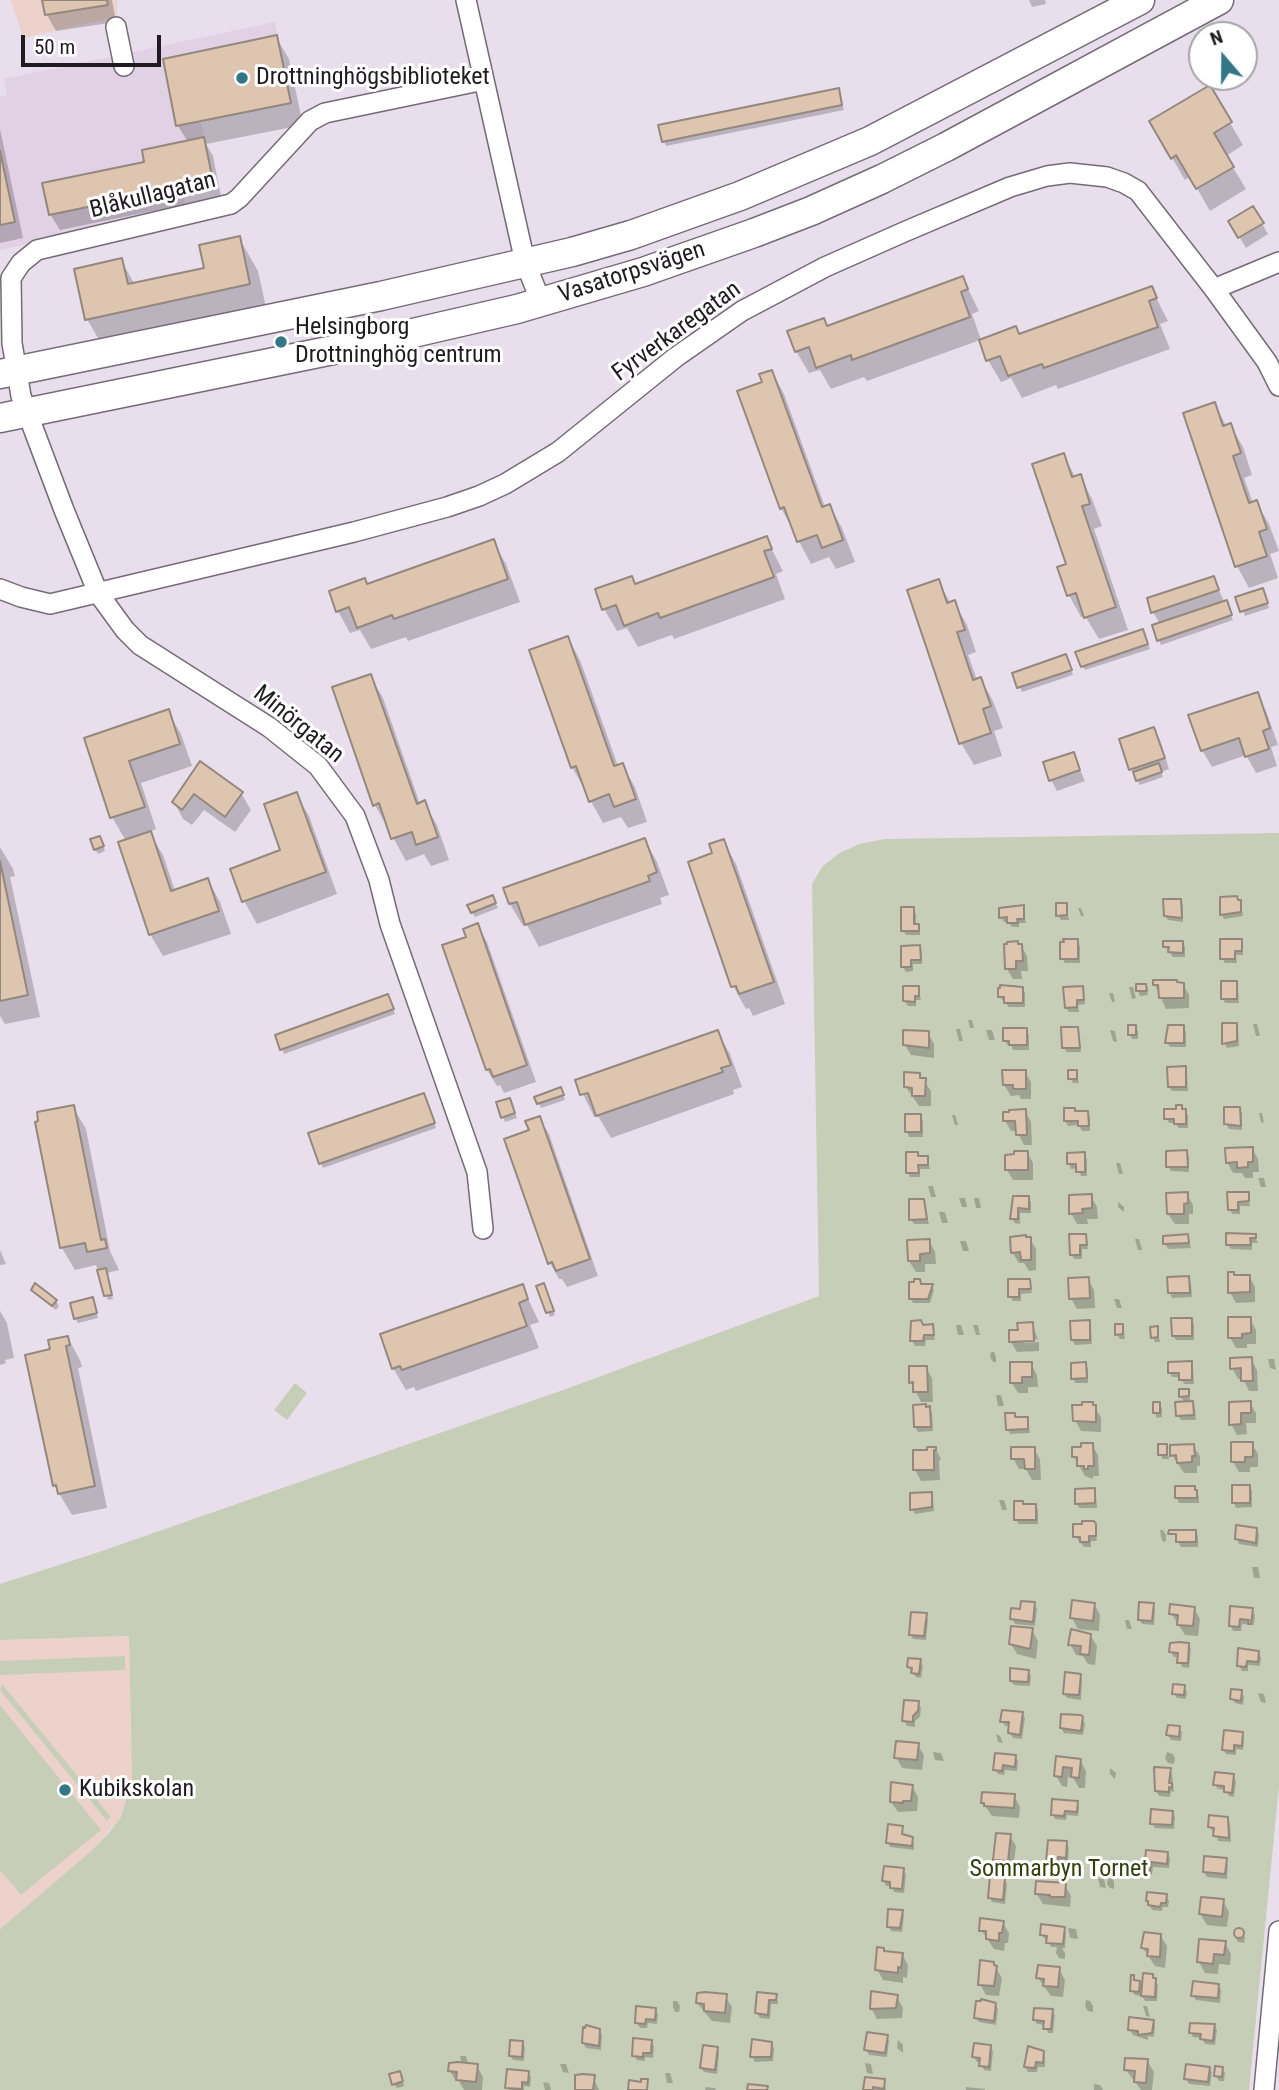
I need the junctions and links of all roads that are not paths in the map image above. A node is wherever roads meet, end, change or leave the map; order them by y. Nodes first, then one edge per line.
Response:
1 (466, 0) edge
2 (1140, 0) edge
3 (1219, 0) edge
4 (116, 27) dead end
5 (124, 66) dead end
6 (484, 80) junction
7 (525, 262) junction
8 (1279, 262) edge
9 (1214, 289) junction
10 (541, 302) junction
11 (1279, 386) edge
12 (13, 394) edge
13 (0, 589) edge
14 (98, 593) junction
15 (483, 1229) dead end
16 (1279, 1931) edge
17 (1264, 2090) edge

1 - 6 street
2 - 7 main road, Vasatorpsvägen
3 - 10 main road, Vasatorpsvägen
4 - 5 street
6 - 7 street
6 - 12 street, Blåkullagatan
7 - 10 street
7 - 12 main road, Vasatorpsvägen
8 - 9 street
9 - 11 street, Fyrverkaregatan
9 - 14 street, Fyrverkaregatan
10 - 12 main road, Vasatorpsvägen
12 - 14 street, Minörgatan
13 - 14 street, Fyrverkaregatan
14 - 15 street, Minörgatan
16 - 17 street

